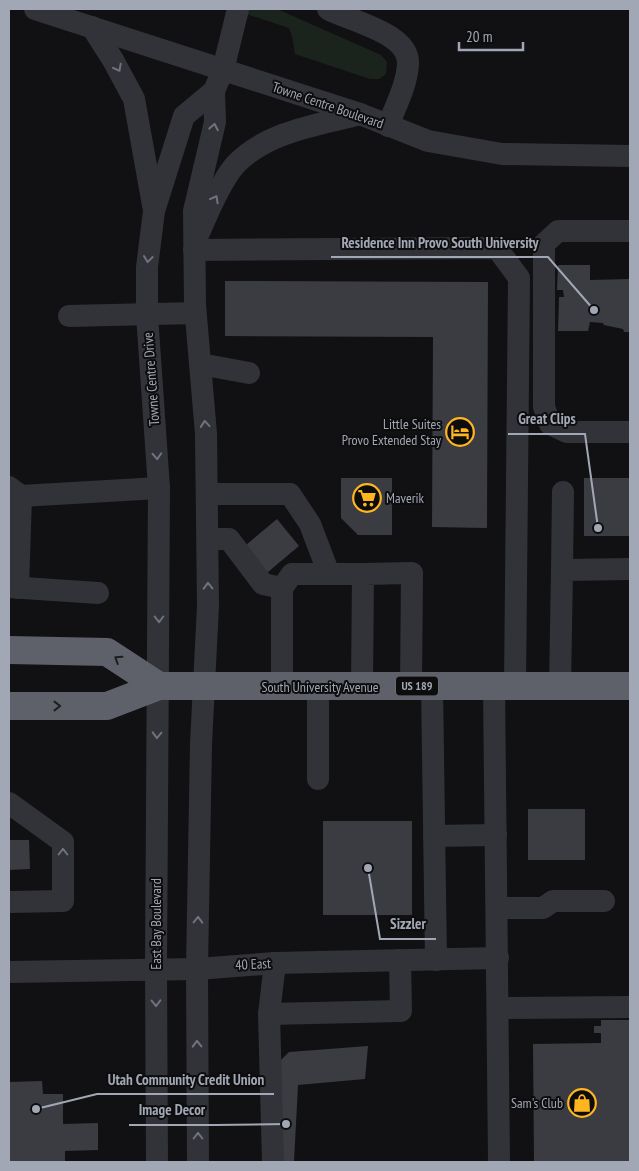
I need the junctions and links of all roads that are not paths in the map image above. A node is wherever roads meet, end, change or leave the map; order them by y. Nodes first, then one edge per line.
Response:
1 (34, 9) edge
2 (238, 9) edge
3 (328, 9) edge
4 (62, 13) edge
5 (92, 27) junction
6 (223, 70) junction
7 (214, 91) junction
8 (360, 114) junction
9 (388, 126) junction
10 (630, 156) edge
11 (154, 211) junction
12 (630, 231) edge
13 (194, 246) junction
14 (195, 313) junction
15 (147, 315) junction
16 (69, 316) dead end
17 (200, 364) junction
18 (249, 373) dead end
19 (630, 432) edge
20 (159, 488) junction
21 (15, 492) edge
22 (563, 492) dead end
23 (207, 494) junction
24 (208, 539) junction
25 (630, 569) edge
26 (562, 570) junction
27 (329, 574) junction
28 (363, 574) junction
29 (14, 587) edge
30 (282, 588) junction
31 (98, 594) dead end
32 (9, 650) edge
33 (159, 686) junction
34 (362, 686) junction
35 (505, 686) junction
36 (560, 686) junction
37 (630, 686) edge
38 (203, 687) junction
39 (282, 687) junction
40 (318, 687) junction
41 (421, 687) junction
42 (9, 706) edge
43 (318, 778) dead end
44 (9, 803) edge
45 (496, 835) junction
46 (434, 836) junction
47 (9, 886) edge
48 (604, 901) dead end
49 (9, 902) edge
50 (32, 902) junction
51 (497, 908) junction
52 (498, 958) junction
53 (400, 960) junction
54 (436, 960) junction
55 (275, 963) junction
56 (156, 969) junction
57 (197, 969) junction
58 (9, 972) edge
59 (630, 1007) edge
60 (498, 1008) junction
61 (269, 1014) junction
62 (158, 1162) edge
63 (198, 1162) edge
64 (273, 1162) edge
65 (499, 1162) edge

1 - 4 street, Towne Centre Boulevard
2 - 6 street, Towne Centre Drive
3 - 9 street
4 - 5 street, Towne Centre Boulevard
5 - 6 street, Towne Centre Boulevard
5 -> 11 street
6 - 7 street, Towne Centre Drive
6 - 8 street, Towne Centre Boulevard
7 - 11 street, Towne Centre Drive
13 -> 7 street, Towne Centre Drive
8 - 9 street, Towne Centre Boulevard
13 -> 8 street
9 - 10 street, Towne Centre Boulevard
11 -> 15 street, Towne Centre Drive
12 - 19 street
13 - 14 street, Towne Centre Drive
13 - 35 street
14 - 15 street
14 - 17 street, Towne Centre Drive
15 - 16 street
15 -> 20 street, Towne Centre Drive
17 - 18 street
23 -> 17 street, Towne Centre Drive
20 - 21 street
20 -> 33 street, Towne Centre Drive
21 - 29 street
22 - 26 street
23 - 24 street, Towne Centre Drive
23 - 27 street
24 - 30 street
38 -> 24 street, Towne Centre Drive
25 - 26 street
26 - 36 street
27 - 28 street
27 - 30 street
28 - 34 street
28 - 41 street
29 - 31 street
30 - 39 street
33 -> 32 highway
33 - 38 highway, South University Avenue / US 189
42 -> 33 highway, South University Avenue / US 189
33 -> 56 street, East Bay Boulevard
34 - 40 highway, South University Avenue / US 189
34 - 41 highway, South University Avenue / US 189
35 - 36 highway, South University Avenue / US 189
35 - 41 highway, South University Avenue / US 189
35 - 45 street
36 - 37 highway, South University Avenue / US 189
38 - 39 highway, South University Avenue / US 189
57 -> 38 street
39 - 40 highway, South University Avenue / US 189
40 - 43 street
41 - 46 street
50 -> 44 street
45 - 46 street
45 - 51 street
46 - 54 street
47 - 50 street
48 - 51 street
49 - 50 street
51 - 52 street
52 - 54 street, 40 East
52 - 60 street
53 - 54 street, 40 East
53 - 55 street, 40 East
53 - 61 street
55 - 57 street, 40 East
55 - 61 street
56 - 57 street, 40 East
56 - 58 street, 40 East
56 -> 62 street, East Bay Boulevard
63 -> 57 street
59 - 60 street
60 - 65 street
61 - 64 street

